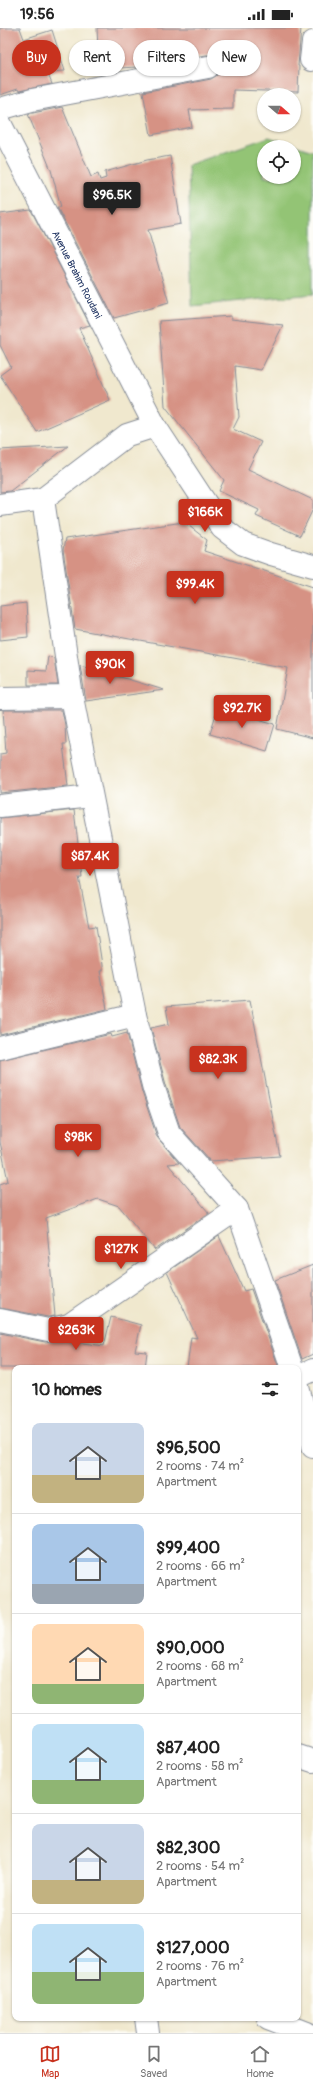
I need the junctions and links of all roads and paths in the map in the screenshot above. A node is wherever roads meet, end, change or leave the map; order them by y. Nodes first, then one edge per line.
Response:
1 (207, 67) edge
2 (0, 109) edge
3 (0, 123) edge
4 (155, 426) junction
5 (43, 499) junction
6 (0, 505) edge
7 (313, 566) edge
8 (72, 697) junction
9 (0, 698) edge
10 (91, 796) junction
11 (0, 806) edge
12 (135, 1015) junction
13 (0, 1048) edge
14 (237, 1209) junction
15 (0, 1320) edge
16 (291, 1365) edge
17 (313, 1370) edge
18 (301, 1375) edge
19 (301, 1398) edge
20 (313, 1446) edge
21 (301, 1757) edge
22 (313, 1761) edge
23 (146, 2021) edge
24 (276, 2021) edge
25 (148, 2033) edge
26 (307, 2033) edge

1 - 2 street
3 - 4 street, Avenue Brahim Roudani
4 - 5 street
4 - 7 street, Avenue Brahim Roudani
5 - 6 street
5 - 8 street
8 - 9 street
8 - 10 street
10 - 11 street
10 - 12 street
12 - 13 street
12 - 14 street
14 - 15 street
14 - 16 street
17 - 18 street
19 - 20 street
21 - 22 street
23 - 25 street
24 - 26 street

